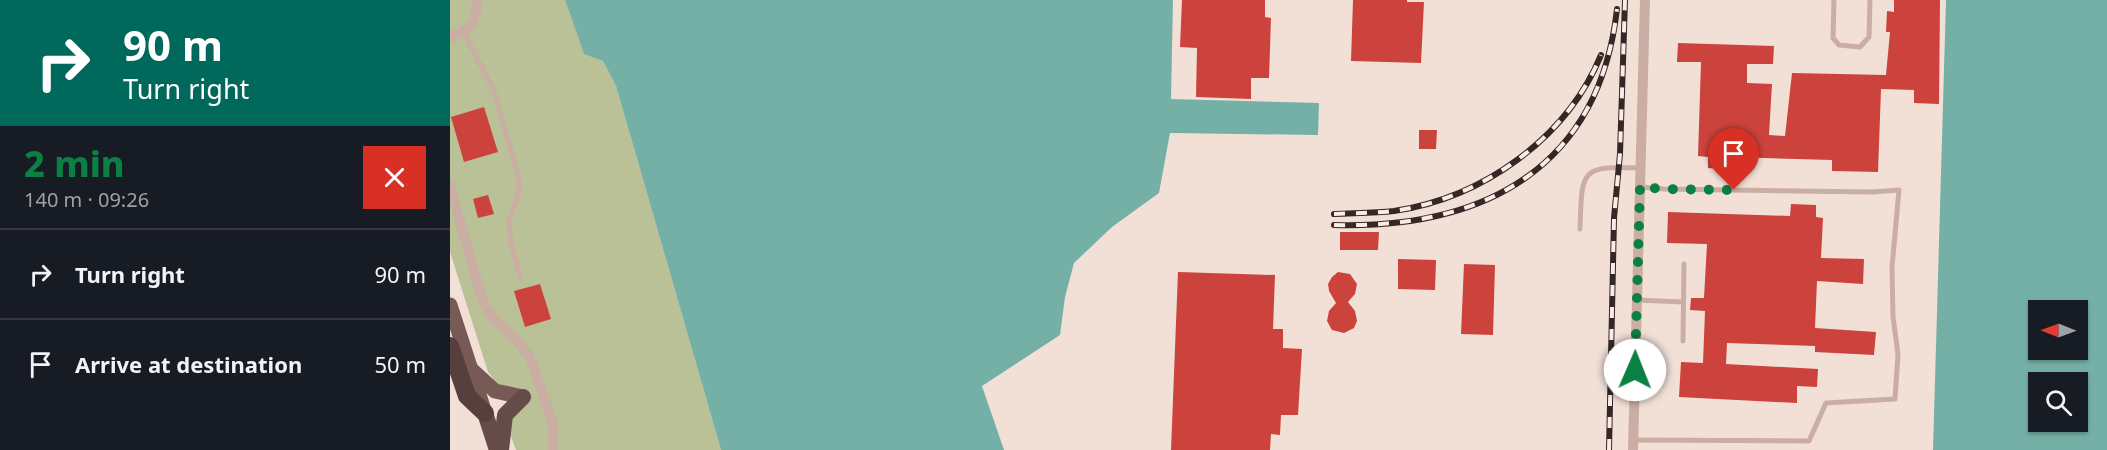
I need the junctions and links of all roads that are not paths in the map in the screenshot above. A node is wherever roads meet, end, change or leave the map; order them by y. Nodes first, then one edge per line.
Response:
1 (477, 0) edge
2 (1645, 0) edge
3 (1834, 0) edge
4 (1870, 0) edge
5 (464, 33) junction
6 (450, 37) edge
7 (1640, 168) junction
8 (450, 186) edge
9 (1640, 187) junction
10 (1580, 229) dead end
11 (1684, 264) dead end
12 (520, 276) dead end
13 (1637, 300) junction
14 (1683, 302) junction
15 (450, 305) edge
16 (1683, 341) dead end
17 (450, 346) edge
18 (471, 370) junction
19 (541, 392) junction
20 (523, 397) junction
21 (485, 412) junction
22 (1633, 445) edge
23 (499, 450) edge
24 (553, 450) edge

1 - 5 street
2 - 7 street
3 - 4 lane
5 - 6 street
5 - 12 lane
7 - 9 street
7 - 10 lane
8 - 19 street
9 - 13 street
9 - 22 lane
11 - 14 lane
13 - 14 lane
13 - 22 street
14 - 16 lane
15 - 18 main road
17 - 21 highway
18 - 20 main road
18 - 21 main road
19 - 20 street
19 - 24 street
20 - 23 highway
21 - 23 highway

